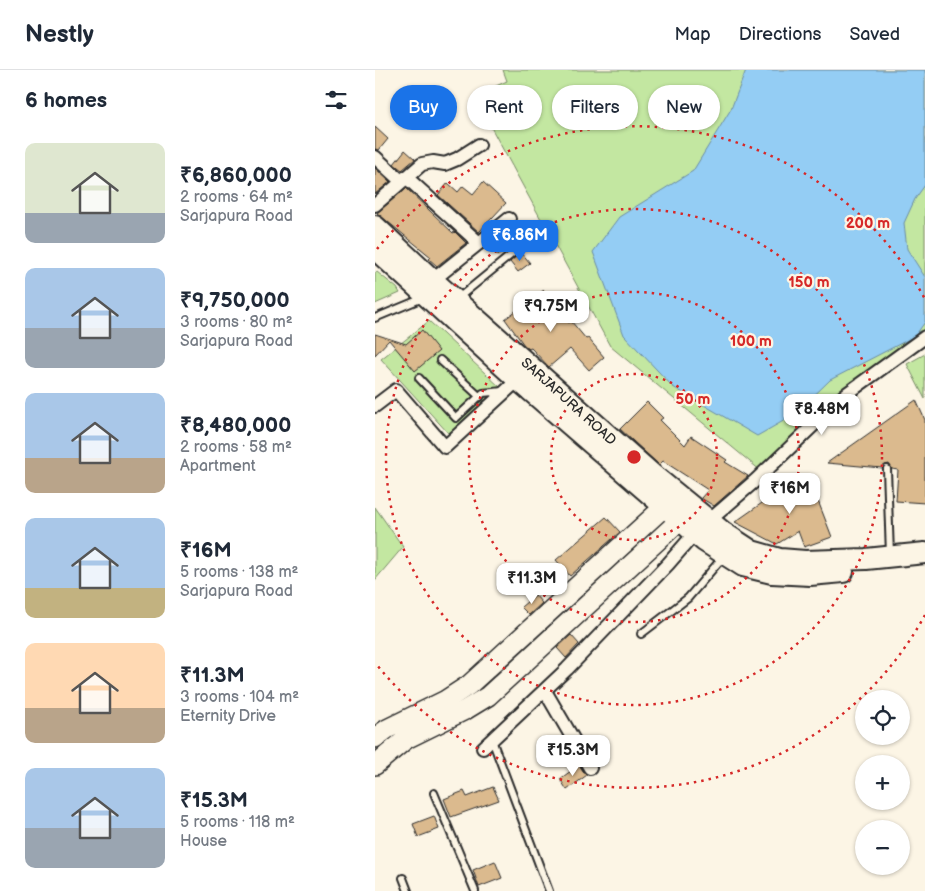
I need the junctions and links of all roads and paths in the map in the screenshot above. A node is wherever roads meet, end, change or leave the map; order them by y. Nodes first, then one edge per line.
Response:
1 (479, 145) dead end
2 (375, 157) edge
3 (403, 179) junction
4 (375, 205) edge
5 (509, 219) dead end
6 (375, 226) edge
7 (479, 243) junction
8 (375, 250) edge
9 (517, 250) dead end
10 (430, 288) junction
11 (456, 300) junction
12 (375, 318) edge
13 (925, 337) edge
14 (440, 360) dead end
15 (419, 378) dead end
16 (513, 386) junction
17 (479, 397) junction
18 (375, 406) edge
19 (887, 469) dead end
20 (664, 507) junction
21 (695, 524) junction
22 (925, 553) edge
23 (725, 554) junction
24 (890, 556) junction
25 (925, 564) edge
26 (641, 634) dead end
27 (545, 691) junction
28 (375, 738) edge
29 (492, 738) junction
30 (483, 748) dead end
31 (375, 765) edge
32 (590, 768) dead end
33 (434, 793) dead end
34 (403, 878) dead end
35 (408, 891) edge
36 (475, 891) edge
37 (549, 891) edge

1 - 3 street
2 - 3 street
3 - 4 street
3 - 7 street
5 - 7 street
6 - 10 main road, SARJAPURA ROAD
7 - 10 street
8 - 10 main road, SARJAPURA ROAD
9 - 11 lane
10 - 11 main road, SARJAPURA ROAD
10 - 12 lane
10 - 16 main road, SARJAPURA ROAD
11 - 21 main road, SARJAPURA ROAD
13 - 21 street
14 - 17 lane
15 - 17 lane
16 - 17 lane
16 - 18 street
16 - 20 main road, SARJAPURA ROAD
19 - 24 lane
20 - 21 main road, SARJAPURA ROAD
20 - 28 street
21 - 23 main road, SARJAPURA ROAD
21 - 24 main road, SARJAPURA ROAD
21 - 27 street
21 - 31 street
22 - 24 main road, SARJAPURA ROAD
23 - 25 main road, SARJAPURA ROAD
23 - 26 lane
27 - 29 street
27 - 32 street
29 - 30 street
29 - 37 lane
33 - 36 lane
34 - 35 lane

